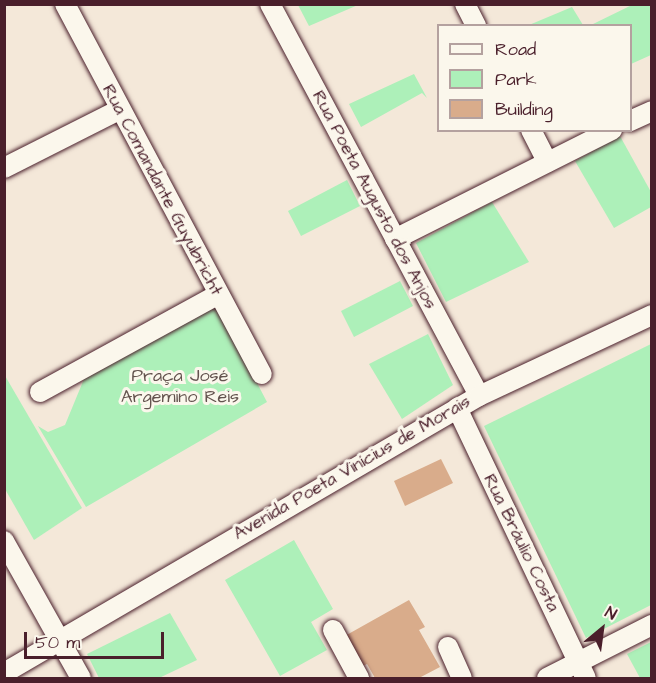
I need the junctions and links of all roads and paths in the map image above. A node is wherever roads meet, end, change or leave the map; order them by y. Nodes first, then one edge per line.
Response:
1 (65, 4) edge
2 (270, 4) edge
3 (465, 4) edge
4 (475, 24) edge
5 (119, 110) junction
6 (651, 111) edge
7 (632, 121) edge
8 (532, 132) edge
9 (608, 132) edge
10 (547, 162) junction
11 (4, 168) edge
12 (395, 239) junction
13 (218, 295) junction
14 (651, 315) edge
15 (262, 374) dead end
16 (40, 392) dead end
17 (479, 396) junction
18 (457, 408) junction
19 (4, 541) edge
20 (651, 625) edge
21 (333, 630) dead end
22 (63, 640) junction
23 (448, 647) dead end
24 (582, 671) edge
25 (4, 674) edge
26 (81, 678) edge
27 (359, 678) edge
28 (462, 678) edge
29 (547, 678) edge

1 - 5 street, Rua Comandante Guyubricht
2 - 12 street, Rua Poeta Augusto dos Anjos
3 - 4 street
5 - 11 street
5 - 13 street, Rua Comandante Guyubricht
6 - 7 street
8 - 10 street
9 - 10 street
10 - 12 street
12 - 17 street, Rua Poeta Augusto dos Anjos
13 - 15 street, Rua Comandante Guyubricht
13 - 16 street
14 - 17 street, Avenida Poeta Vinícius de Morais
17 - 18 street, Avenida Poeta Vinícius de Morais
18 - 22 street, Avenida Poeta Vinícius de Morais
18 - 24 street, Rua Bráulio Costa
19 - 22 street
20 - 24 street
21 - 27 street
22 - 25 street, Avenida Poeta Vinícius de Morais
22 - 26 street
23 - 28 street
24 - 29 street

